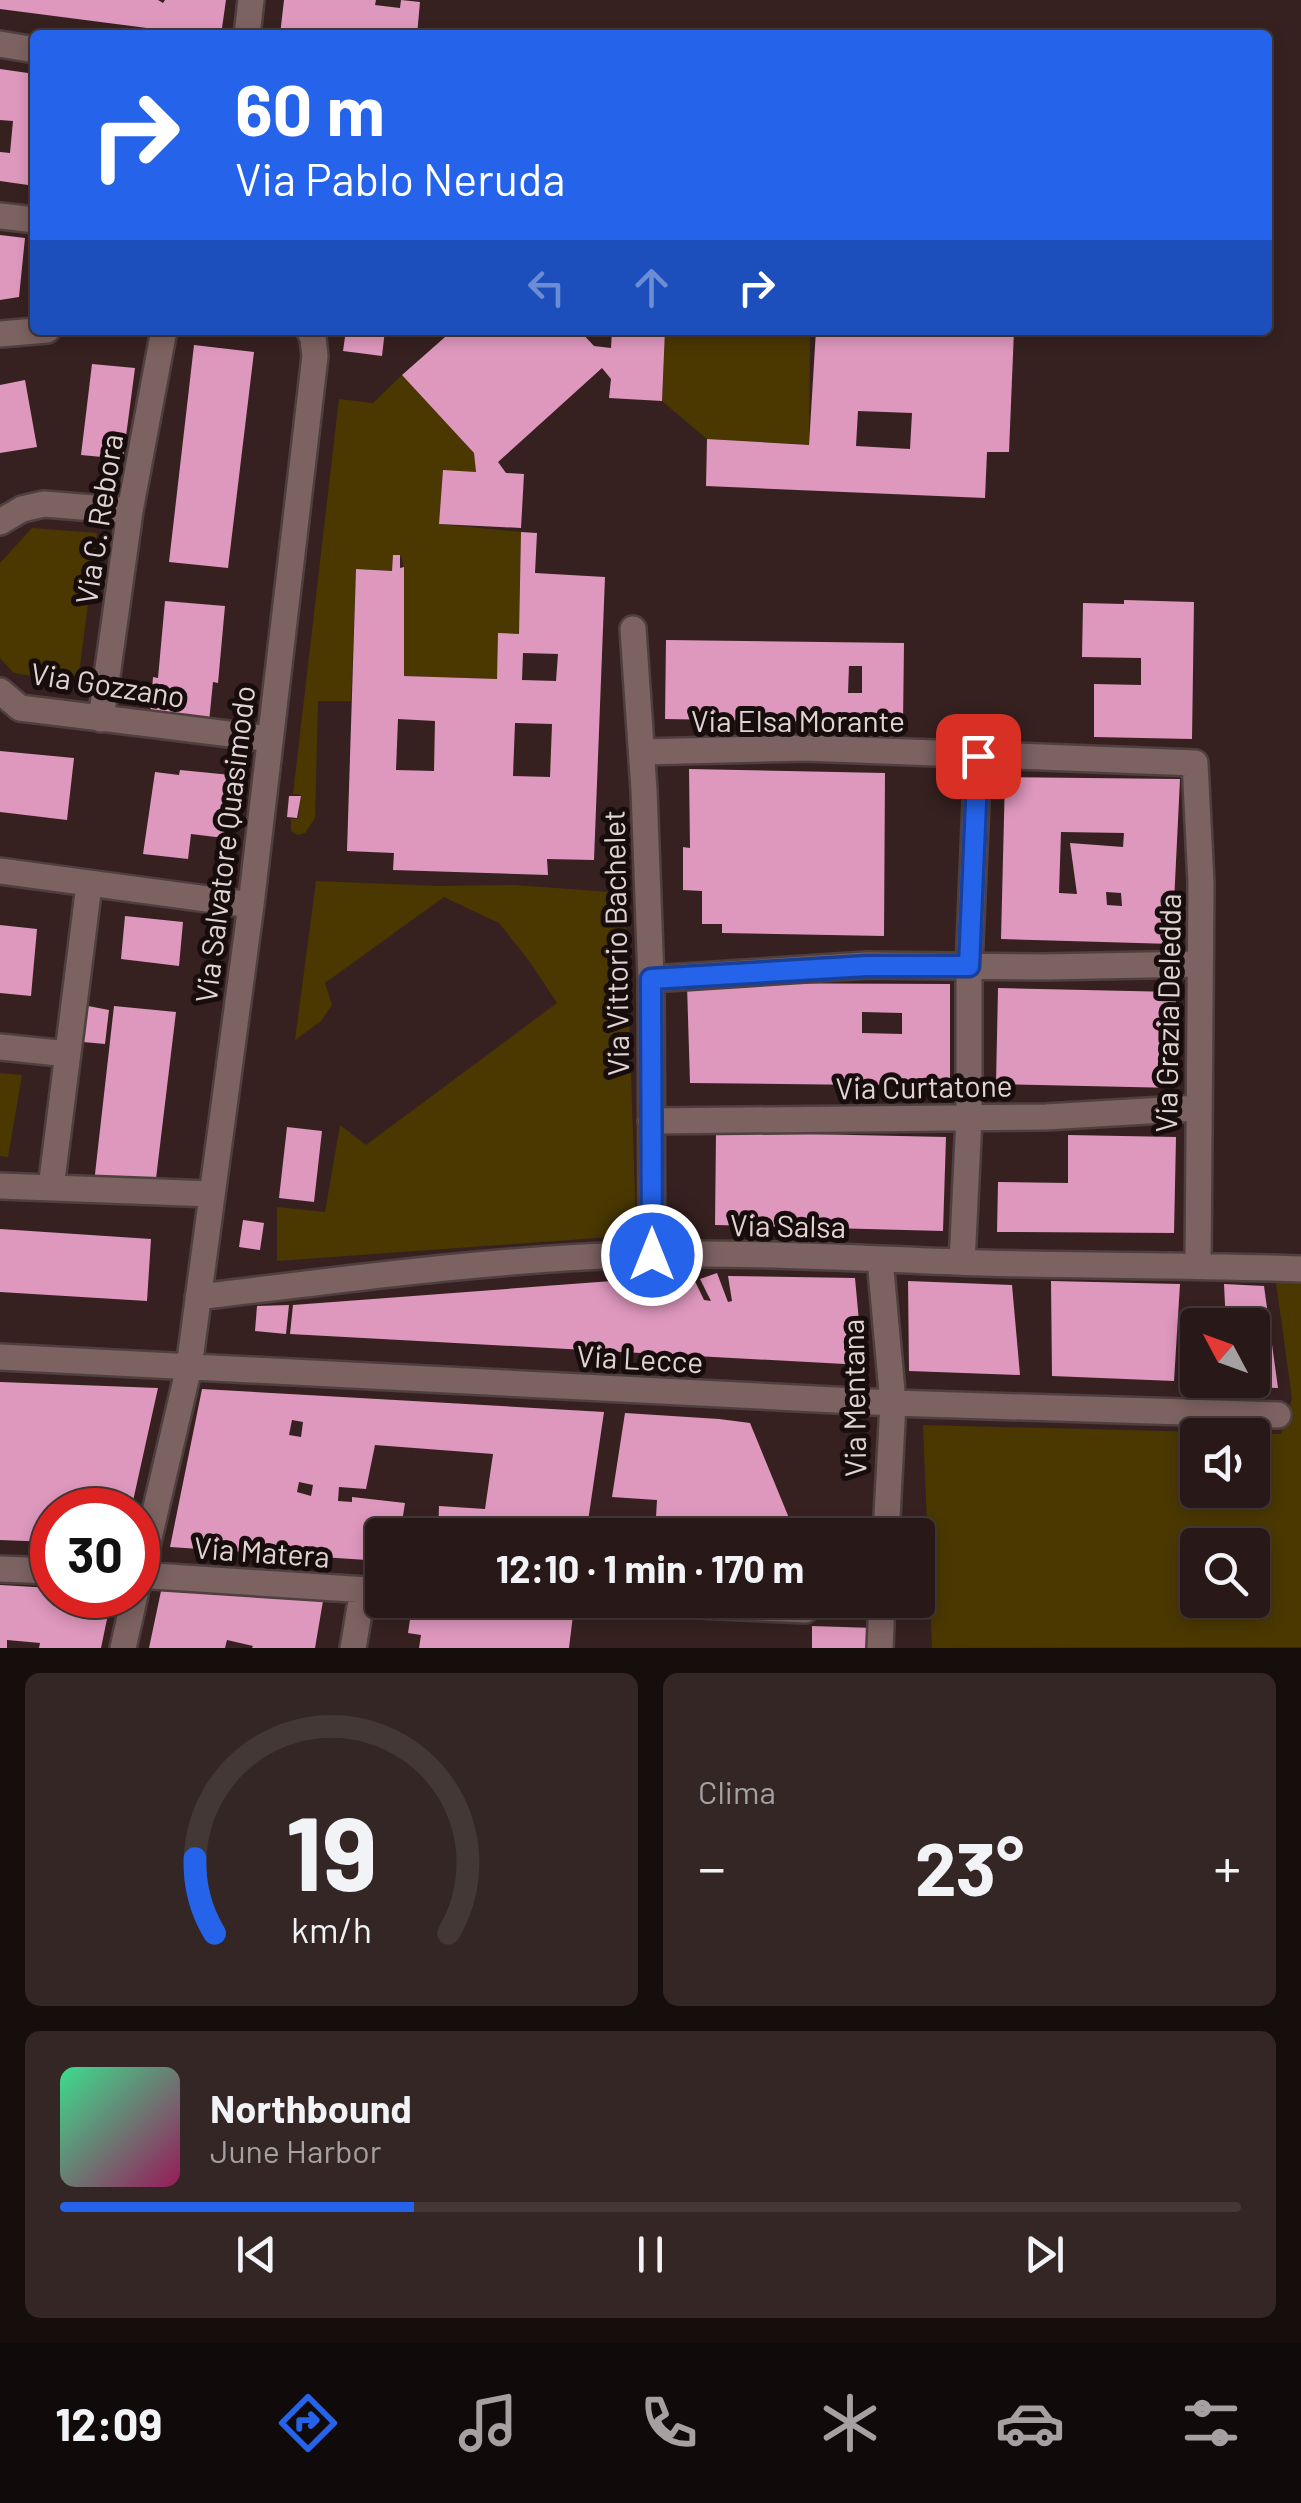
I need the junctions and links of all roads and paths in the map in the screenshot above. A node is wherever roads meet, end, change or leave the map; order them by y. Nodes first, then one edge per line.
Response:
1 (251, 0) edge
2 (248, 30) edge
3 (0, 44) edge
4 (30, 49) edge
5 (0, 216) edge
6 (30, 219) edge
7 (30, 331) edge
8 (0, 334) edge
9 (163, 335) edge
10 (312, 335) edge
11 (130, 512) junction
12 (0, 522) edge
13 (633, 629) dead end
14 (0, 691) edge
15 (101, 719) junction
16 (270, 740) junction
17 (642, 752) junction
18 (978, 756) junction
19 (1194, 763) joint
20 (0, 871) edge
21 (89, 885) junction
22 (250, 905) junction
23 (1200, 964) junction
24 (969, 966) junction
25 (651, 979) junction
26 (0, 1047) edge
27 (68, 1054) junction
28 (1198, 1108) junction
29 (969, 1118) junction
30 (651, 1121) junction
31 (0, 1186) edge
32 (51, 1188) junction
33 (212, 1194) junction
34 (652, 1255) junction
35 (880, 1259) junction
36 (962, 1262) junction
37 (1198, 1265) junction
38 (1301, 1269) edge
39 (198, 1297) junction
40 (0, 1357) edge
41 (189, 1367) junction
42 (892, 1403) junction
43 (1278, 1415) dead end
44 (160, 1489) edge
45 (887, 1518) edge
46 (0, 1569) edge
47 (30, 1570) edge
48 (160, 1583) edge
49 (365, 1590) edge
50 (365, 1613) edge
51 (130, 1618) edge
52 (881, 1618) edge
53 (123, 1648) edge
54 (353, 1648) edge
55 (880, 1648) edge

1 - 2 street
3 - 4 street
5 - 6 street
7 - 8 street
9 - 11 street, Via C. Rebora
10 - 16 street, Via Salvatore Quasimodo
11 - 12 street
11 - 15 street, Via C. Rebora
13 - 17 street, Via Vittorio Bachelet
14 - 15 street, Via Gozzano
15 - 16 street, Via Gozzano
16 - 22 street, Via Salvatore Quasimodo
17 - 18 street, Via Elsa Morante
17 - 25 street, Via Vittorio Bachelet
18 - 19 street, Via Elsa Morante
18 - 24 street
19 - 23 street, Via Grazia Deledda
20 - 21 street
21 - 22 street
21 - 27 street
22 - 33 street, Via Salvatore Quasimodo
23 - 24 street
23 - 28 street, Via Grazia Deledda
24 - 25 street
24 - 29 street
25 - 30 street, Via Vittorio Bachelet
26 - 27 street
27 - 32 street
28 - 29 street, Via Curtatone
28 - 37 street, Via Grazia Deledda
29 - 30 street, Via Curtatone
29 - 36 street
30 - 34 street, Via Vittorio Bachelet
31 - 32 street
32 - 33 street
33 - 39 street, Via Salvatore Quasimodo
34 - 35 street, Via Salsa
34 - 39 street, Via Salsa
35 - 36 street, Via Salsa
35 - 42 street, Via Mentana
36 - 37 street, Via Salsa
37 - 38 street, Via Salsa
39 - 41 street, Via Salvatore Quasimodo
40 - 41 street, Via Lecce
41 - 42 street, Via Lecce
41 - 44 street, Via Salvatore Quasimodo
42 - 43 street, Via Lecce
42 - 45 street, Via Mentana
46 - 47 street
48 - 49 street, Via Matera
50 - 54 street
51 - 53 street, Via Salvatore Quasimodo
52 - 55 street

